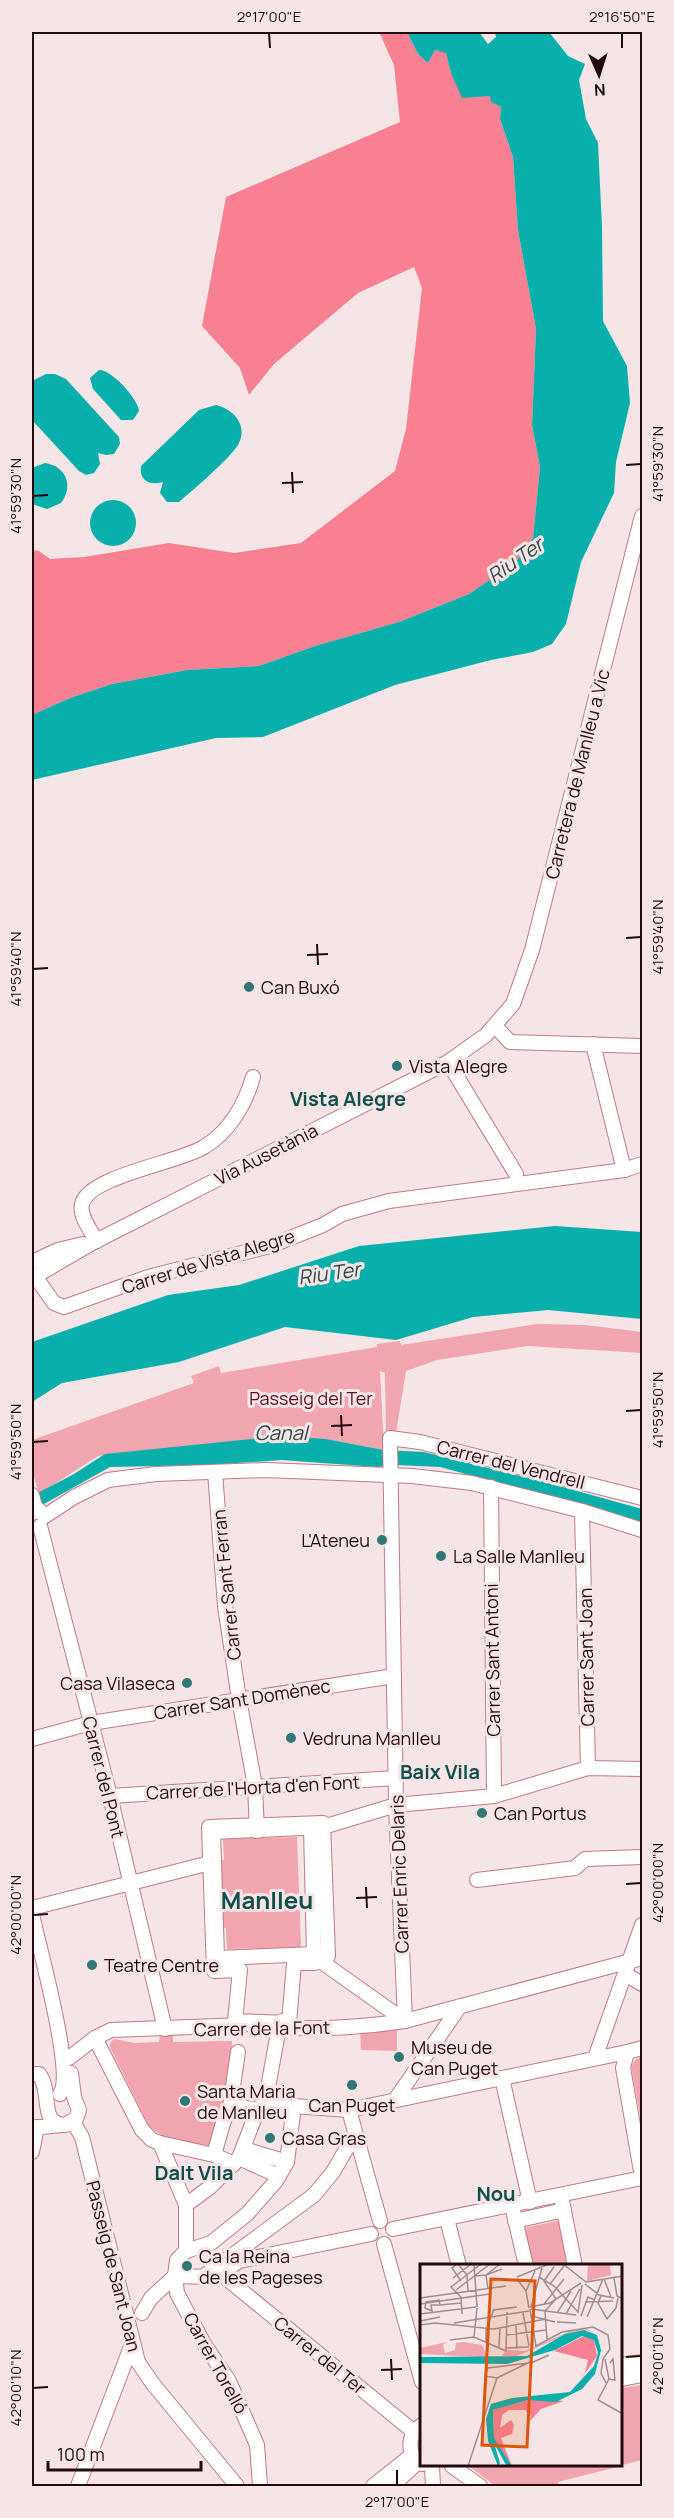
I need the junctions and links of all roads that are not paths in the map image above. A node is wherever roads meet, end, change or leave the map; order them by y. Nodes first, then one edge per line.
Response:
1 (642, 516) edge
2 (495, 1026) junction
3 (593, 1044) junction
4 (642, 1046) edge
5 (448, 1062) junction
6 (253, 1077) dead end
7 (642, 1164) edge
8 (624, 1170) junction
9 (516, 1174) dead end
10 (95, 1242) junction
11 (33, 1272) edge
12 (390, 1470) junction
13 (215, 1472) junction
14 (491, 1487) junction
15 (642, 1498) edge
16 (582, 1511) junction
17 (36, 1513) edge
18 (642, 1530) edge
19 (394, 1676) junction
20 (238, 1699) junction
21 (91, 1723) junction
22 (32, 1739) edge
23 (588, 1768) junction
24 (642, 1769) edge
25 (396, 1778) junction
26 (255, 1786) junction
27 (110, 1796) junction
28 (494, 1796) junction
29 (396, 1805) junction
30 (257, 1828) junction
31 (317, 1828) junction
32 (642, 1857) edge
33 (212, 1862) junction
34 (477, 1880) dead end
35 (131, 1883) junction
36 (32, 1908) edge
37 (32, 1914) edge
38 (642, 1925) edge
39 (291, 1955) junction
40 (317, 1957) junction
41 (632, 1964) edge
42 (642, 1984) edge
43 (460, 2006) junction
44 (405, 2021) junction
45 (57, 2025) junction
46 (279, 2027) junction
47 (165, 2029) junction
48 (95, 2038) junction
49 (642, 2049) edge
50 (238, 2052) dead end
51 (627, 2052) junction
52 (69, 2058) junction
53 (595, 2058) junction
54 (623, 2068) junction
55 (32, 2074) edge
56 (502, 2078) junction
57 (67, 2096) junction
58 (395, 2100) junction
59 (261, 2106) junction
60 (294, 2106) junction
61 (230, 2107) junction
62 (48, 2109) junction
63 (349, 2110) junction
64 (67, 2124) junction
65 (33, 2126) edge
66 (355, 2134) junction
67 (160, 2143) junction
68 (32, 2152) edge
69 (214, 2155) junction
70 (239, 2157) junction
71 (287, 2162) junction
72 (279, 2176) junction
73 (642, 2178) edge
74 (531, 2202) junction
75 (562, 2203) junction
76 (186, 2205) junction
77 (512, 2206) junction
78 (447, 2219) junction
79 (380, 2221) junction
80 (515, 2221) junction
81 (393, 2229) junction
82 (371, 2234) junction
83 (384, 2244) junction
84 (186, 2251) junction
85 (458, 2264) edge
86 (526, 2264) edge
87 (575, 2264) edge
88 (175, 2276) junction
89 (203, 2277) junction
90 (226, 2278) junction
91 (142, 2313) dead end
92 (132, 2344) junction
93 (642, 2362) edge
94 (623, 2365) edge
95 (420, 2375) edge
96 (642, 2375) edge
97 (623, 2379) edge
98 (418, 2428) edge
99 (420, 2458) edge
100 (420, 2465) edge
101 (420, 2467) edge
102 (426, 2467) edge
103 (453, 2467) edge
104 (237, 2486) edge
105 (78, 2487) edge
106 (260, 2487) edge
107 (373, 2487) edge
108 (392, 2487) edge
109 (433, 2487) edge
110 (480, 2487) edge

1 - 2 street, Carretera de Manlleu a Vic
2 - 3 street
2 - 5 street, Via Ausetània
3 - 4 street
3 - 8 street
5 - 9 street
5 - 10 street, Via Ausetània
6 - 10 street
7 - 8 street, Carrer de Vista Alegre
8 - 11 street, Carrer de Vista Alegre
10 - 11 street, Via Ausetània
12 - 13 street
12 - 14 street
12 - 15 street, Carrer del Vendrell
12 - 19 street, Carrer Enric Delaris
13 - 17 street
13 - 20 street, Carrer Sant Ferran
14 - 16 street
14 - 28 street, Carrer Sant Antoni
16 - 18 street
16 - 23 street, Carrer Sant Joan
17 - 21 street, Carrer del Pont
19 - 20 street, Carrer Sant Domènec
19 - 25 street, Carrer Enric Delaris
20 - 21 street, Carrer Sant Domènec
20 - 26 street, Carrer Sant Ferran
21 - 22 street, Carrer Sant Domènec
21 - 27 street, Carrer del Pont
23 - 24 street
23 - 28 street
25 - 26 street, Carrer de l'Horta d'en Font
25 - 29 street, Carrer Enric Delaris
26 - 27 street, Carrer de l'Horta d'en Font
26 - 30 street, Carrer Sant Ferran
27 - 35 street, Carrer del Pont
28 - 29 street
29 - 31 street
29 - 44 street, Carrer Enric Delaris
30 - 31 street
30 - 33 street
31 - 40 street
32 - 34 street
33 - 35 street
33 - 39 street
33 - 40 street
35 - 36 street
35 - 47 street, Carrer del Pont
37 - 45 street, Passeig de Sant Joan
38 - 41 street
39 - 40 street
39 - 46 street
40 - 44 street
41 - 42 street
41 - 43 street, Carrer de la Font
41 - 53 street
43 - 44 street, Carrer de la Font
43 - 58 street
44 - 46 street, Carrer de la Font
45 - 52 street, Passeig de Sant Joan
45 - 57 street, Passeig de Sant Joan
46 - 47 street, Carrer de la Font
46 - 59 street
47 - 48 street, Carrer de la Font
48 - 52 street, Carrer de la Font
48 - 67 street
49 - 51 street
50 - 61 street
51 - 53 street
51 - 54 street
52 - 57 street, Passeig de Sant Joan
53 - 54 street
53 - 56 street
54 - 73 street
55 - 62 street
56 - 58 street
56 - 74 street
57 - 62 street
57 - 64 street, Passeig de Sant Joan
58 - 63 street
59 - 60 street
59 - 61 street
59 - 70 street
60 - 63 street
60 - 71 street
61 - 69 street
62 - 64 street, Passeig de Sant Joan
62 - 65 street
63 - 66 street
64 - 65 street
64 - 92 street, Passeig de Sant Joan
65 - 68 street
66 - 79 street
66 - 89 street
67 - 69 street
67 - 76 street
69 - 70 street
70 - 71 street
70 - 72 street
70 - 76 street
71 - 72 street
72 - 84 street
73 - 75 street
74 - 75 street
74 - 77 street
75 - 80 street
75 - 87 street
76 - 84 street
77 - 78 street
77 - 80 street
78 - 81 street
78 - 85 street
79 - 81 street
79 - 82 street
80 - 86 street
81 - 83 street
82 - 83 street
82 - 90 street
83 - 95 street
84 - 88 street
88 - 89 street
88 - 91 street
88 - 106 street, Carrer Torelló
89 - 90 street
90 - 98 street, Carrer del Ter
92 - 104 street, Passeig de Sant Joan
92 - 105 street
93 - 94 street
96 - 97 street
98 - 99 street
100 - 107 street
101 - 108 street
102 - 109 street
103 - 110 street

